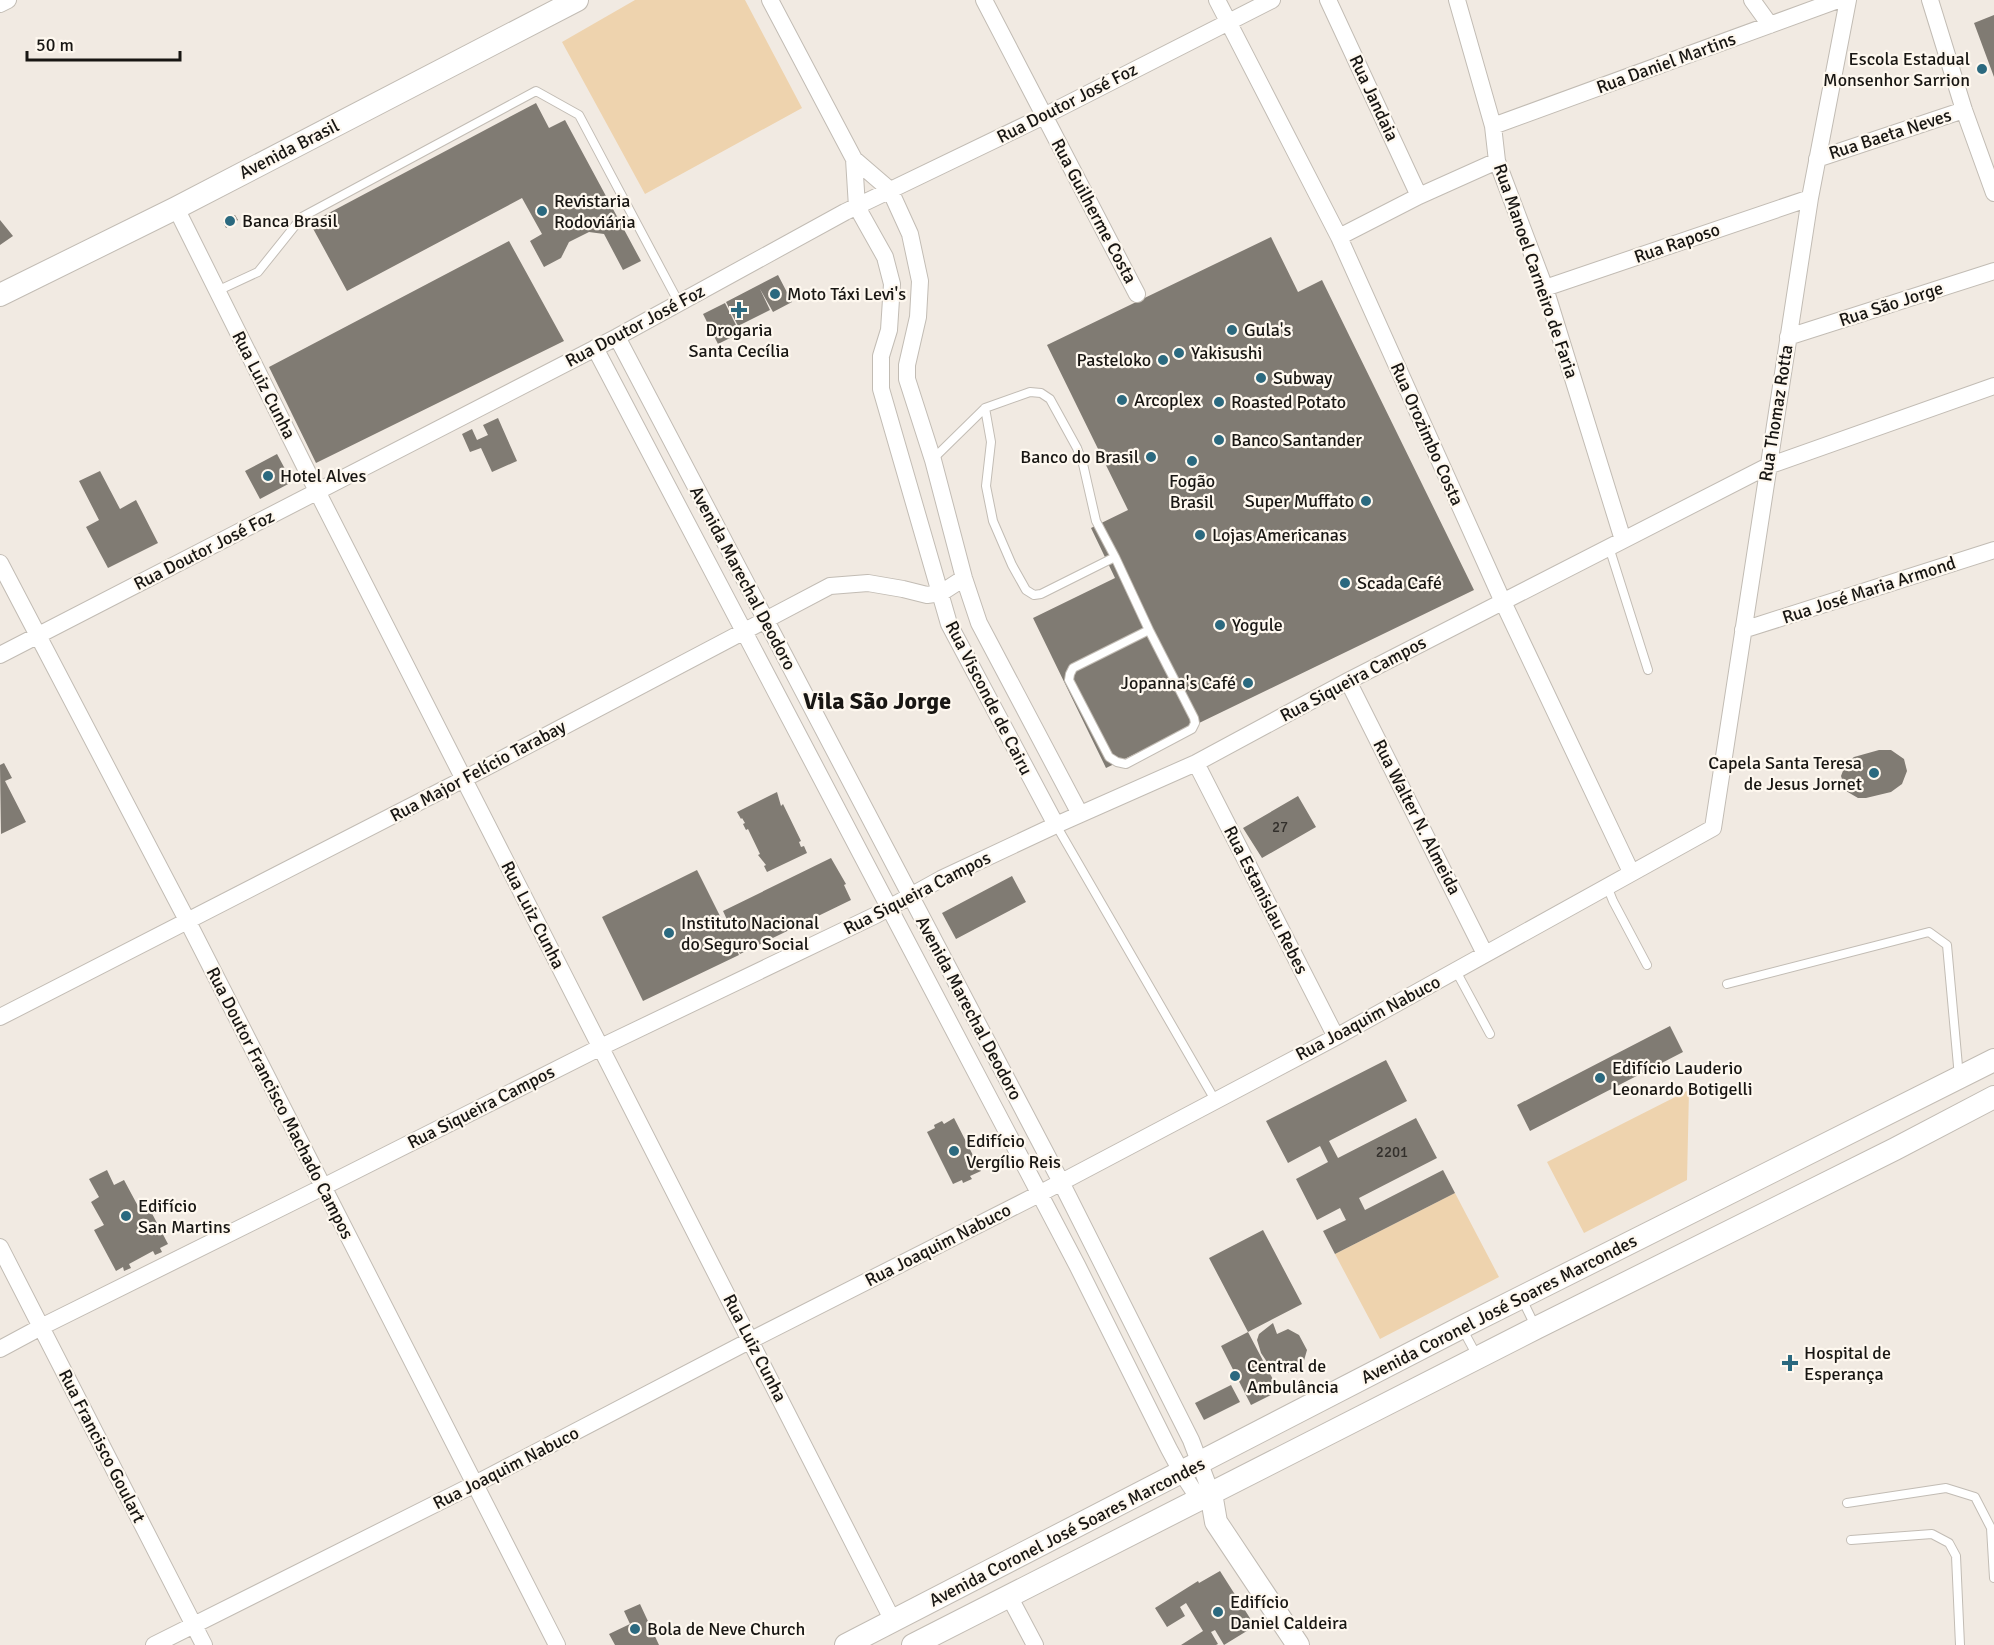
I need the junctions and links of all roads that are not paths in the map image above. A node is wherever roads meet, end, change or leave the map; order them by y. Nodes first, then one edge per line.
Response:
1 (9, 0) edge
2 (578, 0) edge
3 (770, 0) edge
4 (984, 0) edge
5 (1217, 0) edge
6 (1272, 0) edge
7 (1328, 0) edge
8 (1456, 0) edge
9 (1752, 0) edge
10 (1838, 0) edge
11 (1848, 0) edge
12 (1930, 0) edge
13 (0, 4) edge
14 (1229, 21) junction
15 (1770, 25) junction
16 (1964, 110) junction
17 (1044, 116) junction
18 (1493, 126) junction
19 (854, 159) junction
20 (1817, 159) junction
21 (1497, 161) junction
22 (890, 190) junction
23 (1994, 193) edge
24 (1419, 196) junction
25 (1809, 198) junction
26 (857, 207) junction
27 (176, 208) junction
28 (1339, 237) junction
29 (1994, 271) edge
30 (1545, 288) junction
31 (217, 291) junction
32 (1137, 294) dead end
33 (0, 295) edge
34 (679, 303) junction
35 (616, 337) junction
36 (1788, 337) junction
37 (595, 348) junction
38 (1994, 386) edge
39 (985, 408) junction
40 (933, 460) junction
41 (1768, 466) junction
42 (317, 491) junction
43 (1616, 543) junction
44 (1994, 550) edge
45 (1115, 557) junction
46 (0, 563) edge
47 (964, 578) junction
48 (941, 593) junction
49 (1503, 602) junction
50 (766, 621) junction
51 (1149, 630) junction
52 (1743, 630) junction
53 (744, 632) junction
54 (38, 636) junction
55 (0, 655) edge
56 (1648, 670) dead end
57 (1348, 681) junction
58 (1196, 764) junction
59 (464, 779) junction
60 (1080, 814) junction
61 (1056, 825) junction
62 (1713, 828) joint
63 (1631, 872) junction
64 (1607, 886) junction
65 (910, 896) junction
66 (889, 908) junction
67 (188, 922) junction
68 (1485, 954) junction
69 (1647, 965) dead end
70 (1456, 970) junction
71 (1727, 984) dead end
72 (0, 1017) edge
73 (1490, 1034) dead end
74 (1336, 1036) junction
75 (601, 1047) junction
76 (1994, 1059) edge
77 (1959, 1077) junction
78 (1994, 1097) edge
79 (1215, 1100) junction
80 (1061, 1182) junction
81 (323, 1187) junction
82 (1039, 1194) junction
83 (0, 1247) edge
84 (1521, 1298) junction
85 (41, 1327) junction
86 (1462, 1327) junction
87 (1536, 1328) junction
88 (751, 1340) junction
89 (0, 1349) edge
90 (1478, 1357) junction
91 (1191, 1468) junction
92 (475, 1484) junction
93 (1205, 1496) junction
94 (1847, 1503) dead end
95 (1851, 1540) dead end
96 (1994, 1578) edge
97 (1010, 1596) junction
98 (193, 1625) junction
99 (883, 1632) edge
100 (153, 1645) edge
101 (204, 1645) edge
102 (557, 1645) edge
103 (846, 1645) edge
104 (913, 1645) edge
105 (1035, 1645) edge
106 (1298, 1645) edge
107 (1960, 1645) edge

1 - 13 street
2 - 27 main road, Avenida Brasil
3 - 19 street, Rua Visconde de Cairu
4 - 17 street, Rua Guilherme Costa
5 - 14 street, Rua Orozimbo Costa
6 - 14 street, Rua Doutor José Foz
7 - 24 street, Rua Jandaia
8 - 18 street, Rua Manoel Carneiro de Faria
9 - 15 street
10 - 15 street, Rua Daniel Martins
11 - 20 street, Rua Thomaz Rotta
12 - 16 street
14 - 17 street, Rua Doutor José Foz
14 - 28 street, Rua Orozimbo Costa
15 - 18 street, Rua Daniel Martins
16 - 20 street, Rua Baeta Neves
16 - 23 street
17 - 22 street, Rua Doutor José Foz
17 - 32 street, Rua Guilherme Costa
18 - 21 street, Rua Manoel Carneiro de Faria
19 - 22 street, Rua Visconde de Cairu
19 - 26 street, Rua Visconde de Cairu
20 - 25 street, Rua Thomaz Rotta
21 - 24 street
21 - 30 street, Rua Manoel Carneiro de Faria
22 - 26 street, Rua Doutor José Foz
22 - 40 street, Rua Visconde de Cairu
24 - 28 street
25 - 30 street, Rua Raposo
25 - 36 street, Rua Thomaz Rotta
26 - 34 street, Rua Doutor José Foz
26 - 48 street, Rua Visconde de Cairu
27 - 31 street, Rua Luiz Cunha
27 - 33 main road, Avenida Brasil
28 - 49 street, Rua Orozimbo Costa
29 - 36 street, Rua São Jorge
30 - 43 street, Rua Manoel Carneiro de Faria
31 - 34 lane
31 - 42 street, Rua Luiz Cunha
34 - 35 street, Rua Doutor José Foz
35 - 37 street, Rua Doutor José Foz
35 - 50 street, Avenida Marechal Deodoro
36 - 41 street, Rua Thomaz Rotta
37 - 42 street, Rua Doutor José Foz
37 - 53 street, Avenida Marechal Deodoro
38 - 41 street, Rua Siqueira Campos
39 - 40 lane
39 - 45 lane
39 - 45 lane
40 - 47 street, Rua Visconde de Cairu
41 - 43 street, Rua Siqueira Campos
41 - 52 street, Rua Thomaz Rotta
42 - 54 street, Rua Doutor José Foz
42 - 59 street, Rua Luiz Cunha
43 - 49 street, Rua Siqueira Campos
43 - 56 lane
44 - 52 street, Rua José Maria Armond
45 - 51 lane
46 - 54 street, Rua Doutor Francisco Machado Campos
47 - 48 street
47 - 60 street, Rua Visconde de Cairu
48 - 50 street, Rua Major Felício Tarabay
48 - 61 street, Rua Visconde de Cairu
49 - 57 street, Rua Siqueira Campos
49 - 63 street, Rua Orozimbo Costa
50 - 53 street, Rua Major Felício Tarabay
50 - 65 street, Avenida Marechal Deodoro
51 - 51 lane
52 - 62 street, Rua Thomaz Rotta
53 - 59 street, Rua Major Felício Tarabay
53 - 66 street, Avenida Marechal Deodoro
54 - 55 street, Rua Doutor José Foz
54 - 67 street, Rua Doutor Francisco Machado Campos
57 - 58 street, Rua Siqueira Campos
57 - 68 street, Rua Walter N. Almeida
58 - 60 street, Rua Siqueira Campos
58 - 74 street, Rua Estanislau Rebes
59 - 67 street, Rua Major Felício Tarabay
59 - 75 street, Rua Luiz Cunha
60 - 61 street, Rua Siqueira Campos
61 - 65 street, Rua Siqueira Campos
61 - 79 lane, Rua Visconde de Cairu
62 - 63 street, Rua Joaquim Nabuco
63 - 64 street, Rua Joaquim Nabuco
64 - 68 street, Rua Joaquim Nabuco
64 - 69 lane
65 - 66 street, Rua Siqueira Campos
65 - 80 street, Avenida Marechal Deodoro
66 - 75 street, Rua Siqueira Campos
66 - 82 street, Avenida Marechal Deodoro
67 - 72 street, Rua Major Felício Tarabay
67 - 81 street, Rua Doutor Francisco Machado Campos
68 - 70 street, Rua Joaquim Nabuco
70 - 73 lane
70 - 74 street, Rua Joaquim Nabuco
71 - 77 lane
74 - 79 street, Rua Joaquim Nabuco
75 - 81 street, Rua Siqueira Campos
75 - 88 street, Rua Luiz Cunha
76 - 77 main road, Avenida Coronel José Soares Marcondes
77 - 84 main road, Avenida Coronel José Soares Marcondes
78 - 87 main road, Avenida Coronel José Soares Marcondes
79 - 80 street, Rua Joaquim Nabuco
80 - 82 street, Rua Joaquim Nabuco
80 - 91 street, Avenida Marechal Deodoro
81 - 85 street, Rua Siqueira Campos
81 - 92 street, Rua Doutor Francisco Machado Campos
82 - 88 street, Rua Joaquim Nabuco
82 - 91 street, Avenida Marechal Deodoro
83 - 85 street, Rua Francisco Goulart
84 - 86 main road, Avenida Coronel José Soares Marcondes
84 - 87 lane
85 - 89 street, Rua Siqueira Campos
85 - 98 street, Rua Francisco Goulart
86 - 90 lane
86 - 91 main road, Avenida Coronel José Soares Marcondes
87 - 90 main road, Avenida Coronel José Soares Marcondes
88 - 92 street, Rua Joaquim Nabuco
88 - 99 street, Rua Luiz Cunha
90 - 93 main road, Avenida Coronel José Soares Marcondes
91 - 93 street, Avenida Marechal Deodoro
91 - 99 main road, Avenida Coronel José Soares Marcondes
92 - 98 street, Rua Joaquim Nabuco
92 - 102 street, Rua Doutor Francisco Machado Campos
93 - 97 main road, Avenida Coronel José Soares Marcondes
93 - 106 main road
94 - 96 lane
95 - 107 lane
97 - 104 main road, Avenida Coronel José Soares Marcondes
97 - 105 street
98 - 100 street, Rua Joaquim Nabuco
98 - 101 street, Rua Francisco Goulart
99 - 103 main road, Avenida Coronel José Soares Marcondes

